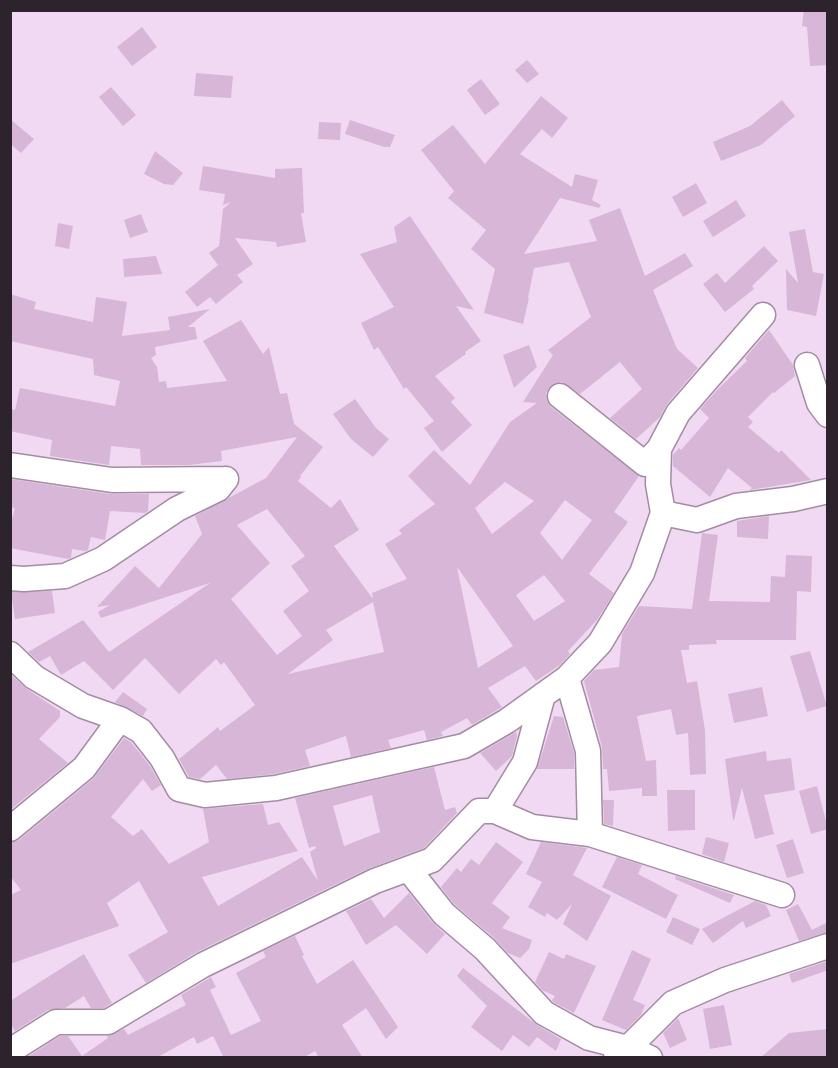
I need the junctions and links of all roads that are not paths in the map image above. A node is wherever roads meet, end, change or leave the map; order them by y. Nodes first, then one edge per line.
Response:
1 (763, 315) dead end
2 (807, 364) dead end
3 (560, 396) dead end
4 (828, 415) edge
5 (659, 449) junction
6 (10, 465) edge
7 (828, 491) edge
8 (663, 513) junction
9 (10, 578) edge
10 (10, 654) edge
11 (567, 678) junction
12 (543, 695) junction
13 (120, 718) junction
14 (495, 811) junction
15 (10, 829) edge
16 (590, 834) junction
17 (410, 870) junction
18 (782, 895) dead end
19 (828, 946) edge
20 (10, 1051) edge
21 (639, 1053) edge
22 (15, 1058) edge
23 (606, 1058) edge

1 - 5 street
2 - 4 street
3 - 5 street
5 - 8 street
6 - 9 street
7 - 8 street
8 - 11 street
10 - 13 street
11 - 12 street
11 - 16 street
12 - 13 street
12 - 14 street
13 - 15 street
14 - 16 street
14 - 17 street
16 - 18 street
17 - 20 street
17 - 21 street
19 - 21 street
20 - 22 street
21 - 23 street

